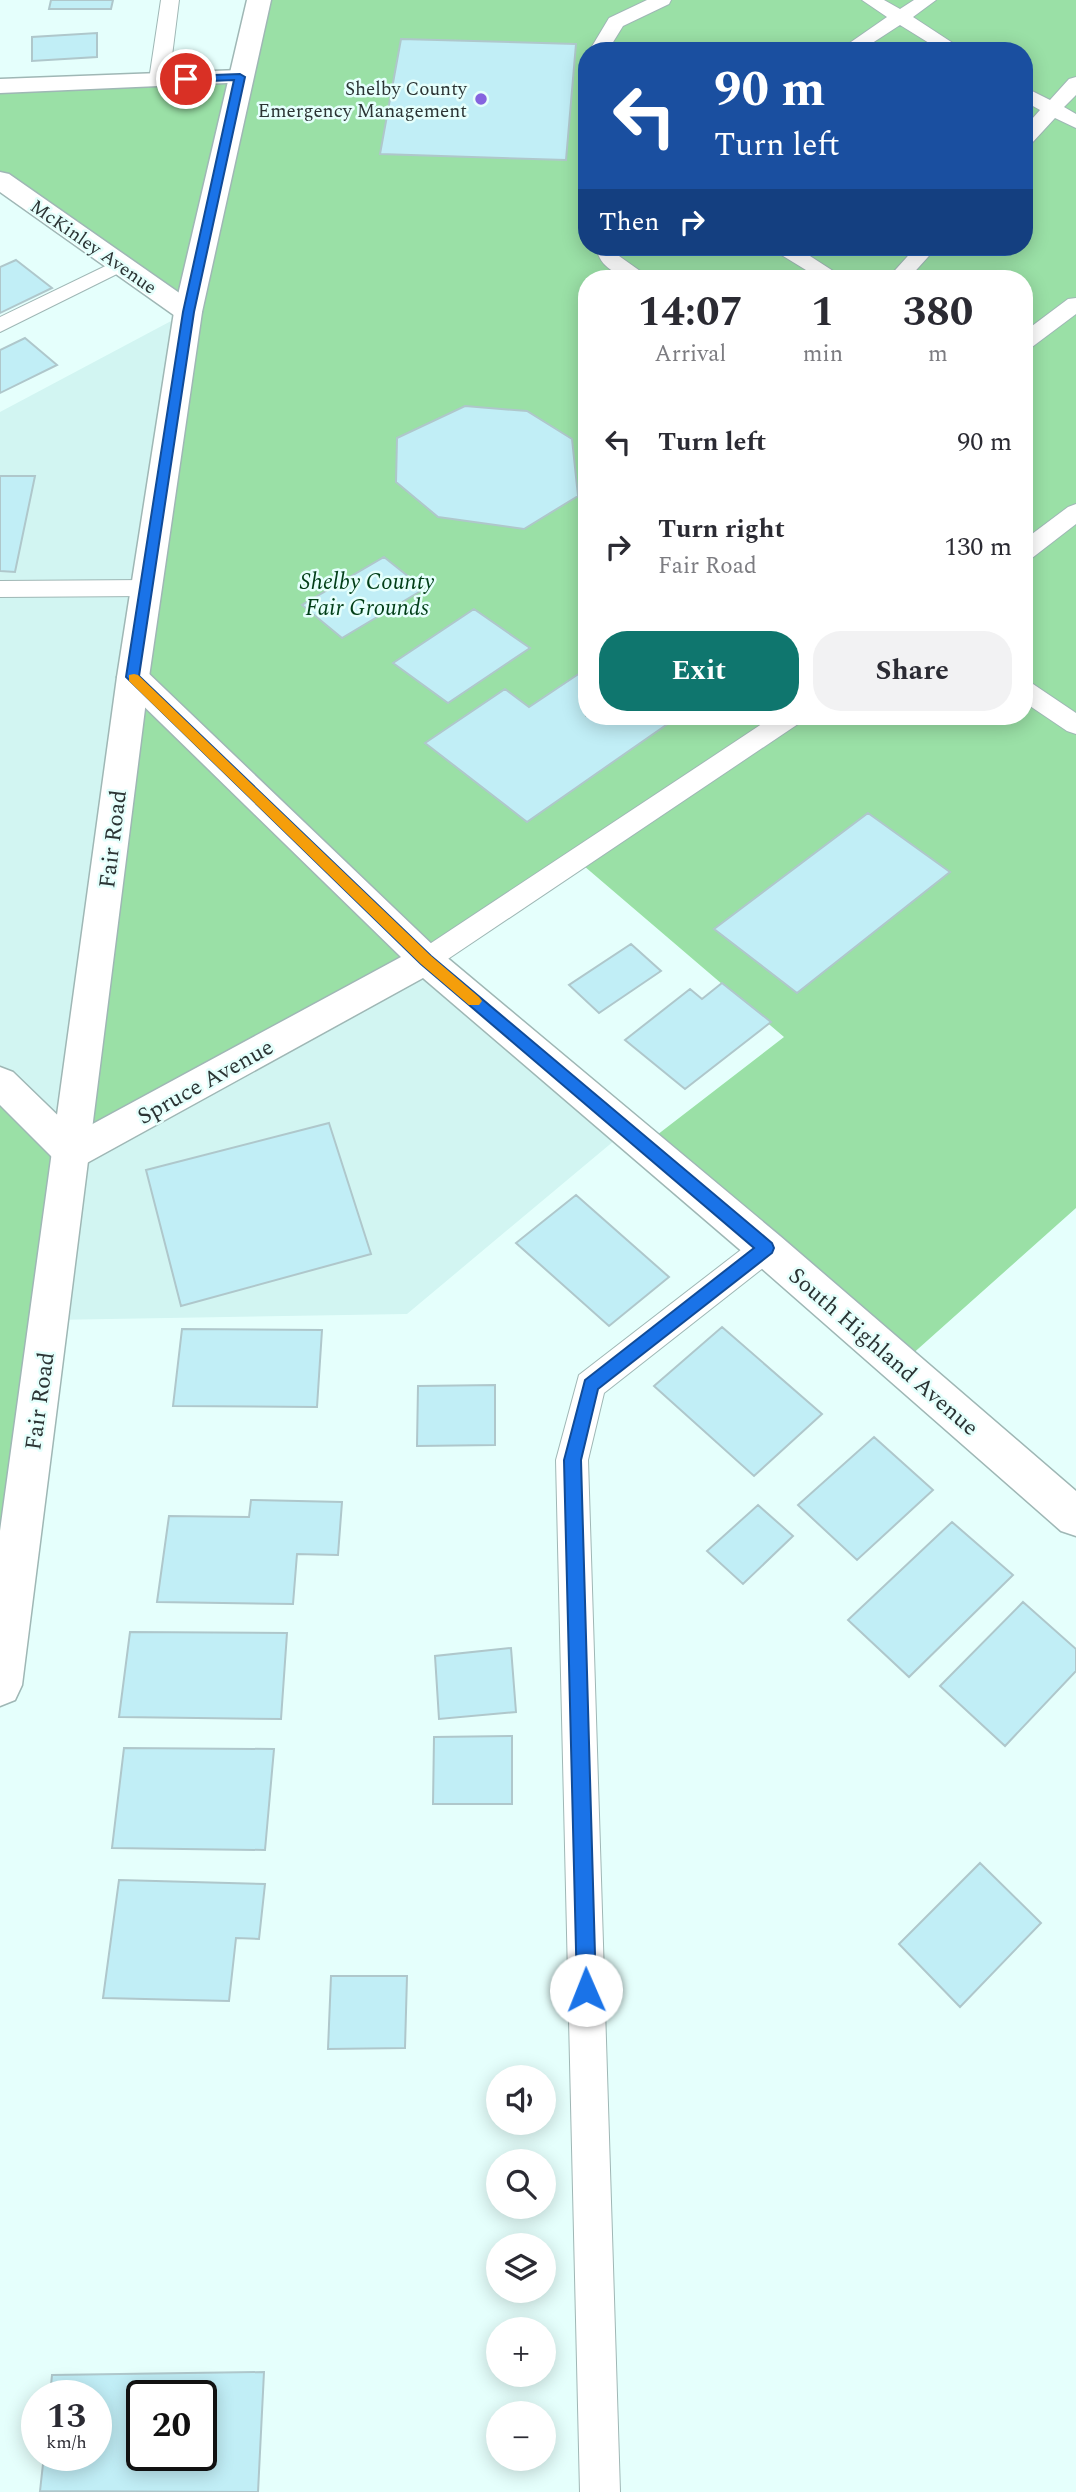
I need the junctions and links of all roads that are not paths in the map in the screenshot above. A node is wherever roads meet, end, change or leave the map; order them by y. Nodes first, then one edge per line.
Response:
1 (170, 0) edge
2 (260, 0) edge
3 (662, 0) edge
4 (871, 0) edge
5 (927, 0) edge
6 (903, 18) junction
7 (604, 42) edge
8 (862, 42) edge
9 (942, 42) edge
10 (240, 77) junction
11 (159, 80) junction
12 (1076, 83) edge
13 (0, 86) edge
14 (1033, 98) edge
15 (1052, 110) junction
16 (1076, 122) edge
17 (1033, 130) edge
18 (0, 180) edge
19 (608, 256) edge
20 (797, 256) edge
21 (918, 256) edge
22 (120, 265) junction
23 (626, 270) edge
24 (820, 270) edge
25 (905, 270) edge
26 (1076, 304) edge
27 (188, 312) junction
28 (0, 325) edge
29 (1033, 335) edge
30 (1076, 512) edge
31 (1033, 545) edge
32 (146, 588) junction
33 (0, 589) edge
34 (133, 677) junction
35 (1033, 696) edge
36 (768, 725) edge
37 (1076, 725) edge
38 (426, 960) junction
39 (0, 1082) edge
40 (72, 1153) junction
41 (766, 1248) junction
42 (1076, 1517) edge
43 (0, 1685) edge
44 (600, 2492) edge

1 - 11 lane
2 - 10 street, Fair Road
3 - 7 lane
4 - 6 lane
5 - 6 lane
6 - 8 lane
6 - 9 lane
10 - 11 street
10 - 27 street, Fair Road
11 - 13 street
12 - 15 lane
14 - 15 lane
15 - 16 lane
15 - 17 lane
18 - 22 street, McKinley Avenue
19 - 23 lane
20 - 24 lane
21 - 25 lane
22 - 27 street, McKinley Avenue
22 - 28 lane
26 - 29 lane
27 - 32 street, Fair Road
30 - 31 lane
32 - 33 lane
32 - 34 street, Fair Road
34 - 38 street, South Highland Avenue
34 - 40 street, Fair Road
35 - 37 lane
36 - 38 lane
38 - 40 street, Spruce Avenue
38 - 41 street, South Highland Avenue
39 - 40 street
40 - 43 street, Fair Road
41 - 42 street, South Highland Avenue
41 - 44 lane

